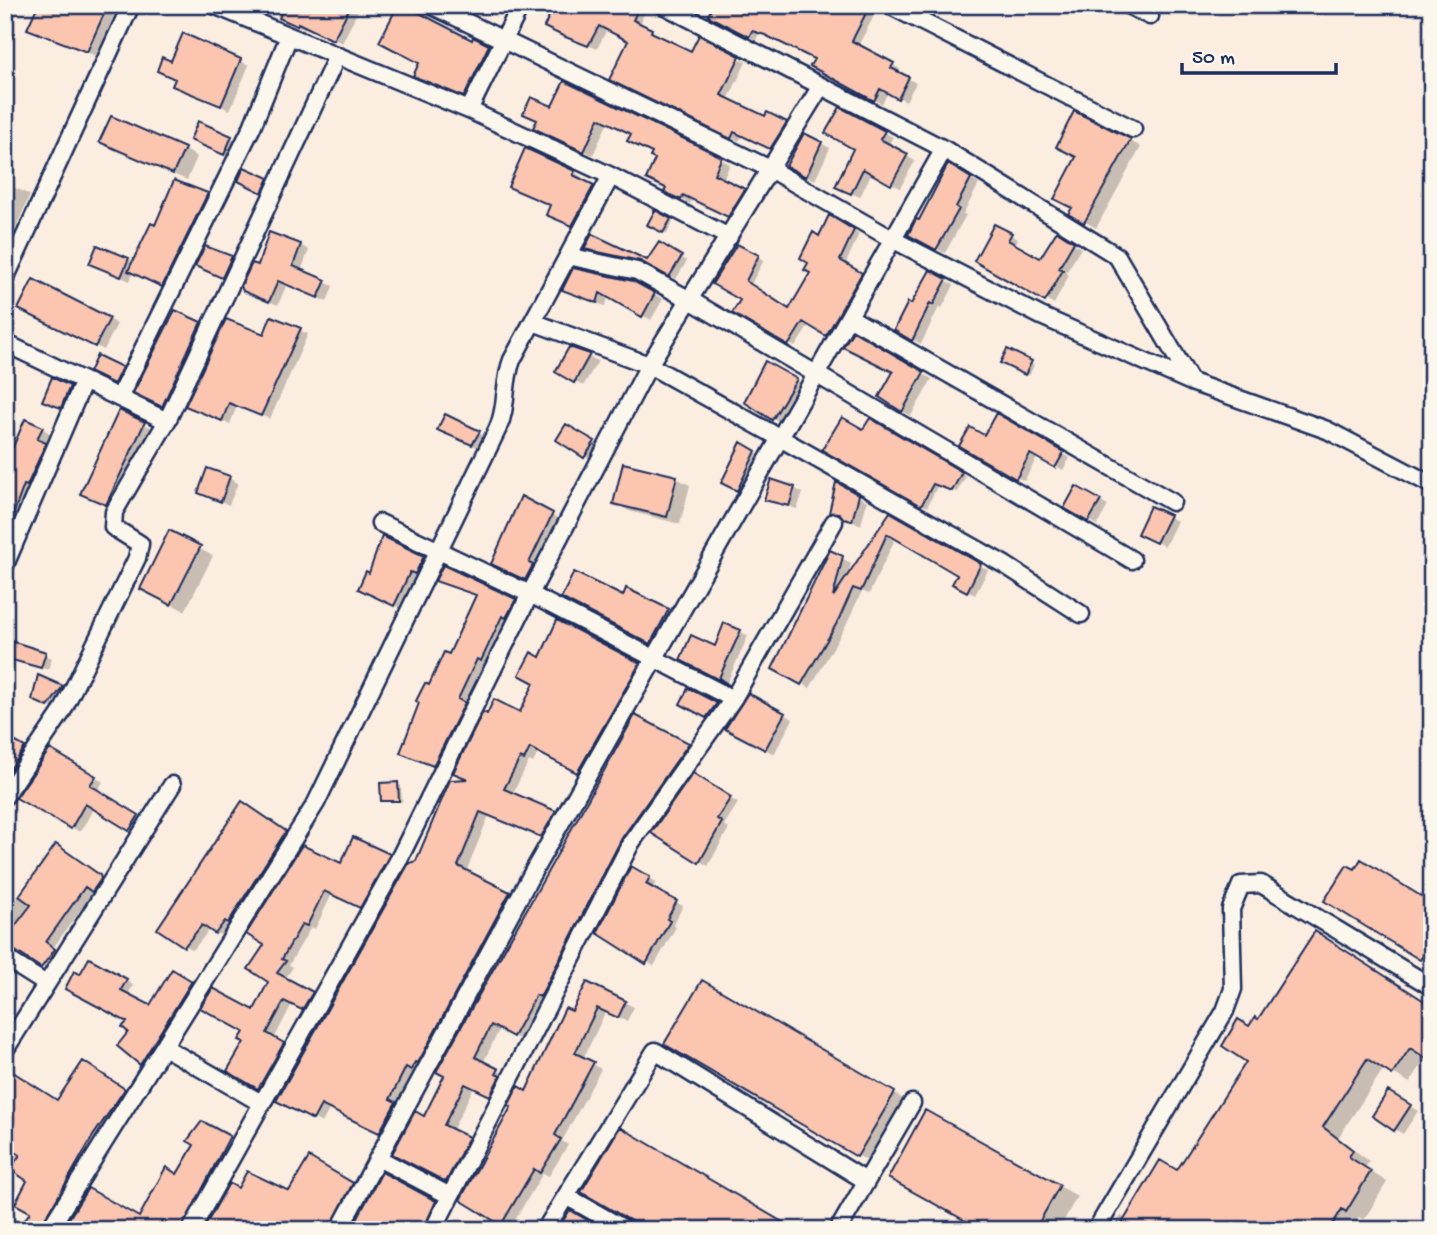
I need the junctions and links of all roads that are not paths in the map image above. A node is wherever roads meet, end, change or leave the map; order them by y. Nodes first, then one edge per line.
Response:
1 (131, 5) edge
2 (214, 5) edge
3 (430, 5) edge
4 (521, 5) edge
5 (663, 5) edge
6 (888, 5) edge
7 (1128, 5) edge
8 (1150, 16) dead end
9 (289, 37) junction
10 (504, 41) junction
11 (337, 56) junction
12 (821, 86) junction
13 (470, 110) junction
14 (1133, 130) dead end
15 (944, 149) junction
16 (768, 168) junction
17 (611, 176) junction
18 (729, 237) junction
19 (892, 239) junction
20 (568, 256) junction
21 (5, 279) edge
22 (690, 300) junction
23 (849, 317) junction
24 (533, 322) junction
25 (5, 343) edge
26 (649, 365) junction
27 (815, 374) junction
28 (84, 381) junction
29 (1191, 382) junction
30 (119, 398) junction
31 (167, 421) junction
32 (780, 438) junction
33 (1432, 485) edge
34 (1172, 502) dead end
35 (834, 522) dead end
36 (380, 523) dead end
37 (439, 552) junction
38 (1132, 560) dead end
39 (5, 565) edge
40 (530, 594) junction
41 (1081, 614) dead end
42 (656, 658) junction
43 (733, 699) junction
44 (172, 785) dead end
45 (5, 796) edge
46 (5, 958) edge
47 (46, 984) junction
48 (1432, 987) edge
49 (164, 1047) junction
50 (5, 1049) edge
51 (261, 1103) junction
52 (912, 1103) dead end
53 (378, 1158) junction
54 (866, 1181) junction
55 (450, 1196) junction
56 (566, 1196) junction
57 (49, 1230) edge
58 (191, 1230) edge
59 (339, 1230) edge
60 (433, 1230) edge
61 (545, 1230) edge
62 (626, 1230) edge
63 (838, 1230) edge
64 (1096, 1230) edge

1 - 21 street
2 - 9 street
3 - 10 street
4 - 10 street
5 - 12 street
6 - 14 street
7 - 8 street
9 - 11 street
9 - 30 street
10 - 13 street
10 - 16 street
11 - 13 street
11 - 31 street
12 - 15 street
12 - 16 street
13 - 17 street
15 - 19 street
15 - 29 street
16 - 18 street
16 - 19 street
17 - 18 street
17 - 20 street
18 - 22 street
19 - 23 street
19 - 29 street
20 - 22 street
20 - 24 street
22 - 26 street
22 - 27 street
23 - 27 street
23 - 34 street
24 - 26 street
24 - 37 street
25 - 28 street
26 - 32 street
26 - 40 street
27 - 32 street
27 - 38 street
28 - 30 street
28 - 39 street
29 - 33 street
30 - 31 street
31 - 45 street
32 - 41 street
32 - 42 street
35 - 43 street
36 - 37 street
37 - 40 street
37 - 49 street
40 - 42 street
40 - 51 street
42 - 43 street
42 - 53 street
43 - 55 street
44 - 47 street
46 - 47 street
47 - 50 street
48 - 64 street
49 - 51 street
49 - 57 street
51 - 58 street
52 - 54 street
53 - 55 street
53 - 59 street
54 - 56 street
54 - 63 street
55 - 60 street
56 - 61 street
56 - 62 street

